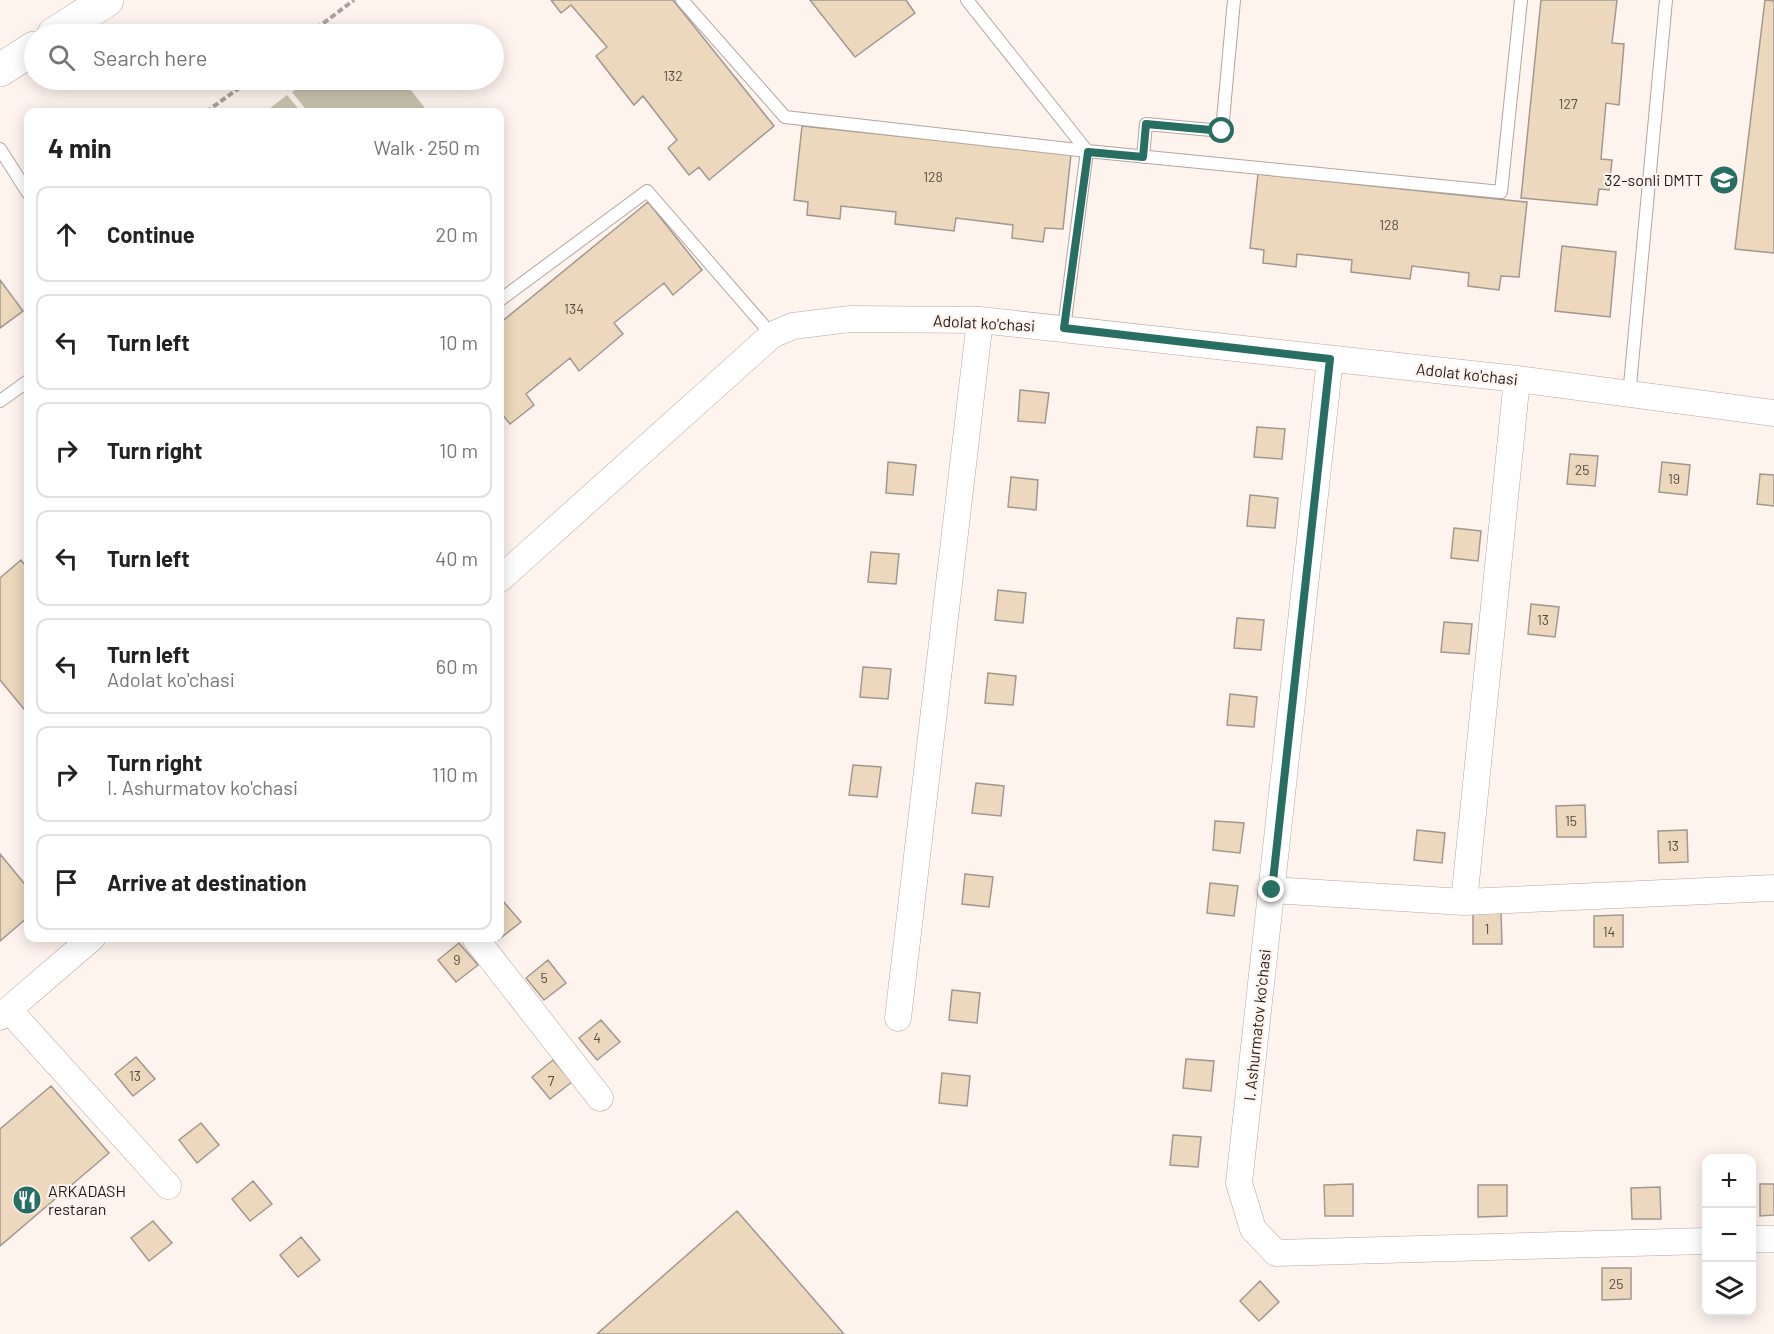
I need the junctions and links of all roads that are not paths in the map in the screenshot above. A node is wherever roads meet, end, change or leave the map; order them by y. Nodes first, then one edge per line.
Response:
1 (107, 0) edge
2 (682, 0) edge
3 (967, 0) edge
4 (1234, 0) edge
5 (1521, 0) edge
6 (1666, 0) edge
7 (70, 24) edge
8 (24, 54) edge
9 (0, 70) edge
10 (0, 149) edge
11 (1088, 152) junction
12 (1143, 157) junction
13 (24, 187) edge
14 (504, 297) edge
15 (980, 320) junction
16 (1064, 328) junction
17 (772, 335) junction
18 (1330, 359) junction
19 (1517, 379) junction
20 (24, 384) edge
21 (1629, 396) junction
22 (0, 401) edge
23 (1774, 413) edge
24 (504, 575) edge
25 (1774, 888) edge
26 (1272, 890) junction
27 (1464, 902) junction
28 (87, 942) edge
29 (478, 942) edge
30 (5, 1013) edge
31 (898, 1018) dead end
32 (600, 1098) dead end
33 (168, 1186) dead end
34 (1756, 1239) edge
35 (1774, 1239) edge
36 (1702, 1241) edge

1 - 7 main road
2 - 11 lane
3 - 11 lane
4 - 12 lane
5 - 12 lane
6 - 21 lane
8 - 9 main road
10 - 13 lane
11 - 12 lane
11 - 16 lane
14 - 17 lane
15 - 16 street, Adolat ko'chasi
15 - 17 street, Adolat ko'chasi
15 - 31 street
16 - 18 street, Adolat ko'chasi
17 - 24 street, Adolat ko'chasi
18 - 19 street, Adolat ko'chasi
18 - 26 street, I. Ashurmatov ko'chasi
19 - 21 street, Adolat ko'chasi
19 - 27 street
20 - 22 lane
21 - 23 street, Adolat ko'chasi
25 - 27 street
26 - 27 street
26 - 36 street, I. Ashurmatov ko'chasi
28 - 30 street
29 - 32 street
30 - 33 street
34 - 35 street

